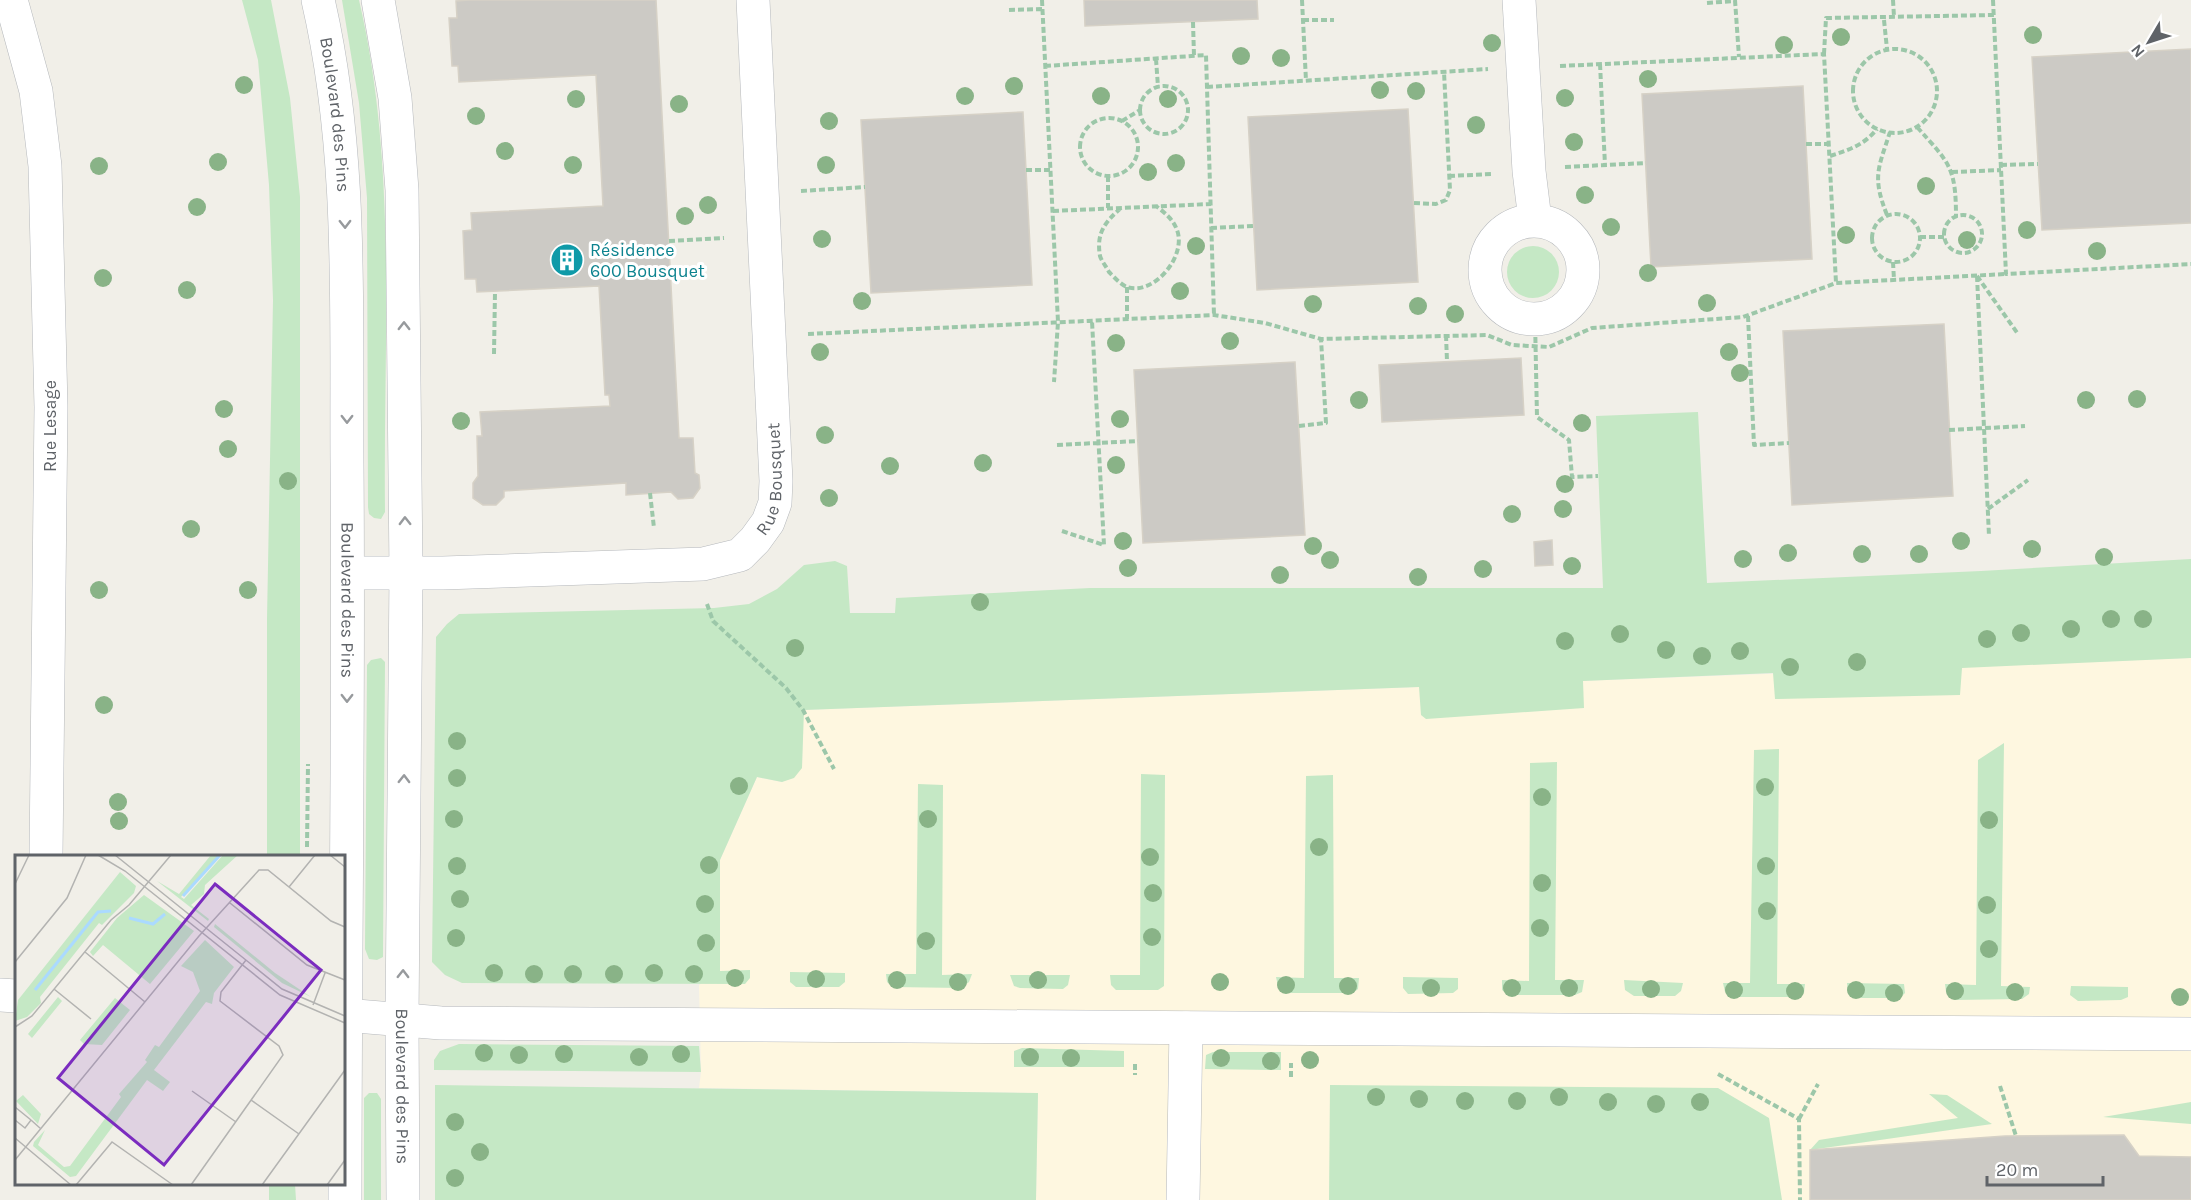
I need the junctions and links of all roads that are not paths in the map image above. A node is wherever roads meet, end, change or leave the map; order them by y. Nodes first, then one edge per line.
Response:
1 (11, 0) edge
2 (318, 0) edge
3 (378, 0) edge
4 (753, 0) edge
5 (1519, 0) edge
6 (1535, 220) junction
7 (406, 572) junction
8 (348, 573) junction
9 (46, 855) edge
10 (345, 904) edge
11 (0, 995) edge
12 (15, 996) edge
13 (345, 1015) edge
14 (402, 1020) junction
15 (1186, 1028) junction
16 (2191, 1034) edge
17 (345, 1185) edge
18 (345, 1200) edge
19 (403, 1200) edge
20 (1183, 1200) edge

1 - 9 street, Rue Lesage
2 -> 8 street, Boulevard des Pins
7 -> 3 street, Boulevard des Pins
4 - 7 street, Rue Bousquet
5 - 6 street
6 - 6 street
7 - 8 street, Rue Bousquet
14 -> 7 street, Boulevard des Pins
8 -> 10 street, Boulevard des Pins
11 - 12 street
13 - 14 street
14 - 15 street
14 - 19 street, Boulevard des Pins
15 - 16 street
15 - 20 street
17 - 18 street, Boulevard des Pins

